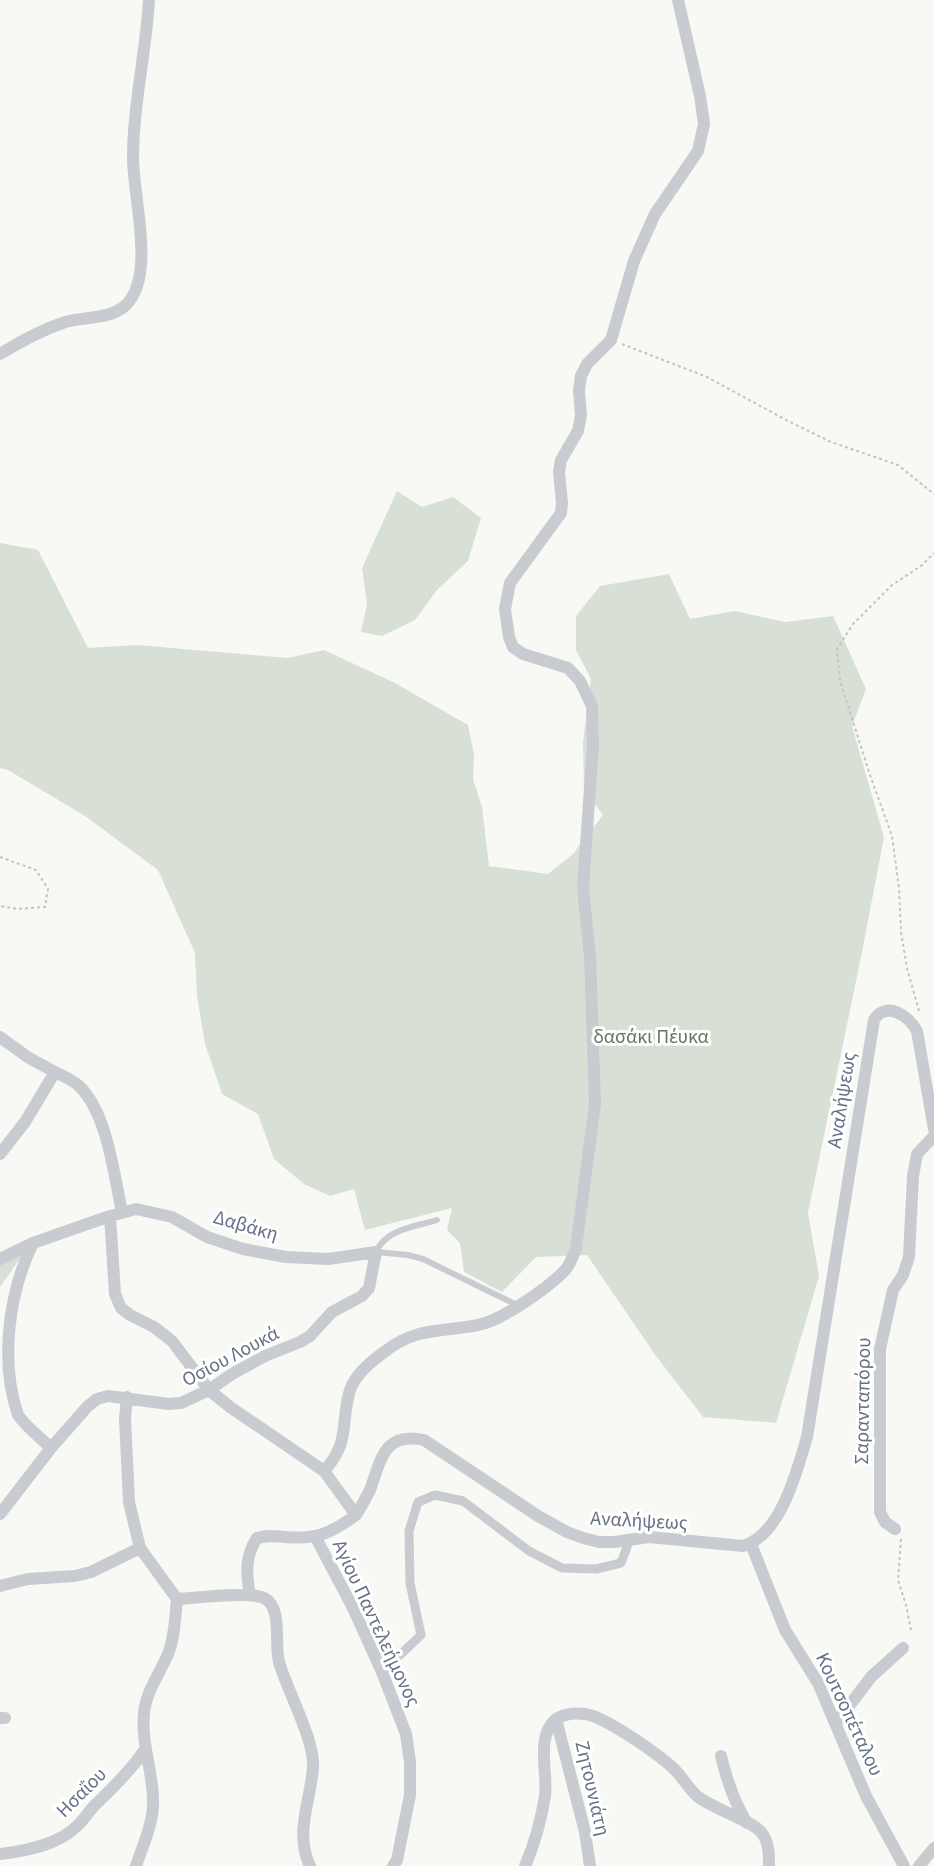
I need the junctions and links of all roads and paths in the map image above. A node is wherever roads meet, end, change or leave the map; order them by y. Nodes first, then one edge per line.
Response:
1 (149, 0) edge
2 (678, 0) edge
3 (611, 340) junction
4 (0, 354) edge
5 (934, 494) edge
6 (934, 553) edge
7 (0, 857) edge
8 (0, 906) edge
9 (917, 1031) junction
10 (0, 1037) edge
11 (55, 1072) junction
12 (934, 1129) edge
13 (934, 1136) edge
14 (0, 1154) edge
15 (116, 1214) junction
16 (437, 1220) dead end
17 (33, 1243) junction
18 (376, 1252) junction
19 (0, 1259) edge
20 (3, 1301) edge
21 (517, 1305) junction
22 (209, 1390) junction
23 (3, 1394) edge
24 (127, 1397) junction
25 (51, 1448) junction
26 (324, 1471) junction
27 (0, 1514) edge
28 (356, 1515) junction
29 (895, 1529) joint
30 (316, 1538) junction
31 (630, 1539) junction
32 (751, 1544) junction
33 (140, 1548) junction
34 (0, 1586) edge
35 (249, 1595) junction
36 (177, 1599) junction
37 (911, 1630) dead end
38 (903, 1648) dead end
39 (382, 1672) junction
40 (556, 1719) junction
41 (836, 1723) junction
42 (144, 1750) junction
43 (721, 1756) dead end
44 (747, 1823) junction
45 (934, 1848) edge
46 (0, 1854) edge
47 (136, 1866) edge
48 (310, 1866) edge
49 (393, 1866) edge
50 (525, 1866) edge
51 (590, 1866) edge
52 (769, 1866) edge
53 (904, 1866) edge
54 (918, 1866) edge

1 - 4 street
2 - 3 street
3 - 5 path
3 - 21 street
6 - 9 path
7 - 8 path
9 - 12 street
9 - 32 street, Αναλήψεως
10 - 11 street
11 - 14 street
11 - 15 street
13 - 29 street, Σαρανταπόρου
15 - 17 street
15 - 18 street, Δαβάκη
15 - 22 street
16 - 18 lane
17 - 19 street
17 - 20 street
18 - 21 lane
18 - 22 street, Οσίου Λουκά
20 - 23 street
21 - 26 street
22 - 24 street, Οσίου Λουκά
22 - 26 street
23 - 25 street
24 - 25 street, Οσίου Λουκά
24 - 33 street
25 - 27 street, Οσίου Λουκά
26 - 28 street
28 - 30 street
28 - 31 street, Αναλήψεως
29 - 37 path
30 - 35 street
30 - 39 street, Αγίου Παντελεήμονος
31 - 32 street, Αναλήψεως
31 - 39 street
32 - 41 street, Κουτσοπέταλου
33 - 34 street
33 - 36 street
35 - 36 street
35 - 48 street
36 - 42 street
38 - 41 street
39 - 49 street, Αγίου Παντελεήμονος
40 - 44 street
40 - 50 street
40 - 51 street, Ζητουνιάτη
41 - 53 street, Κουτσοπέταλου
42 - 46 street, Ησαΐου
42 - 47 street
43 - 44 street
44 - 52 street
45 - 54 street

